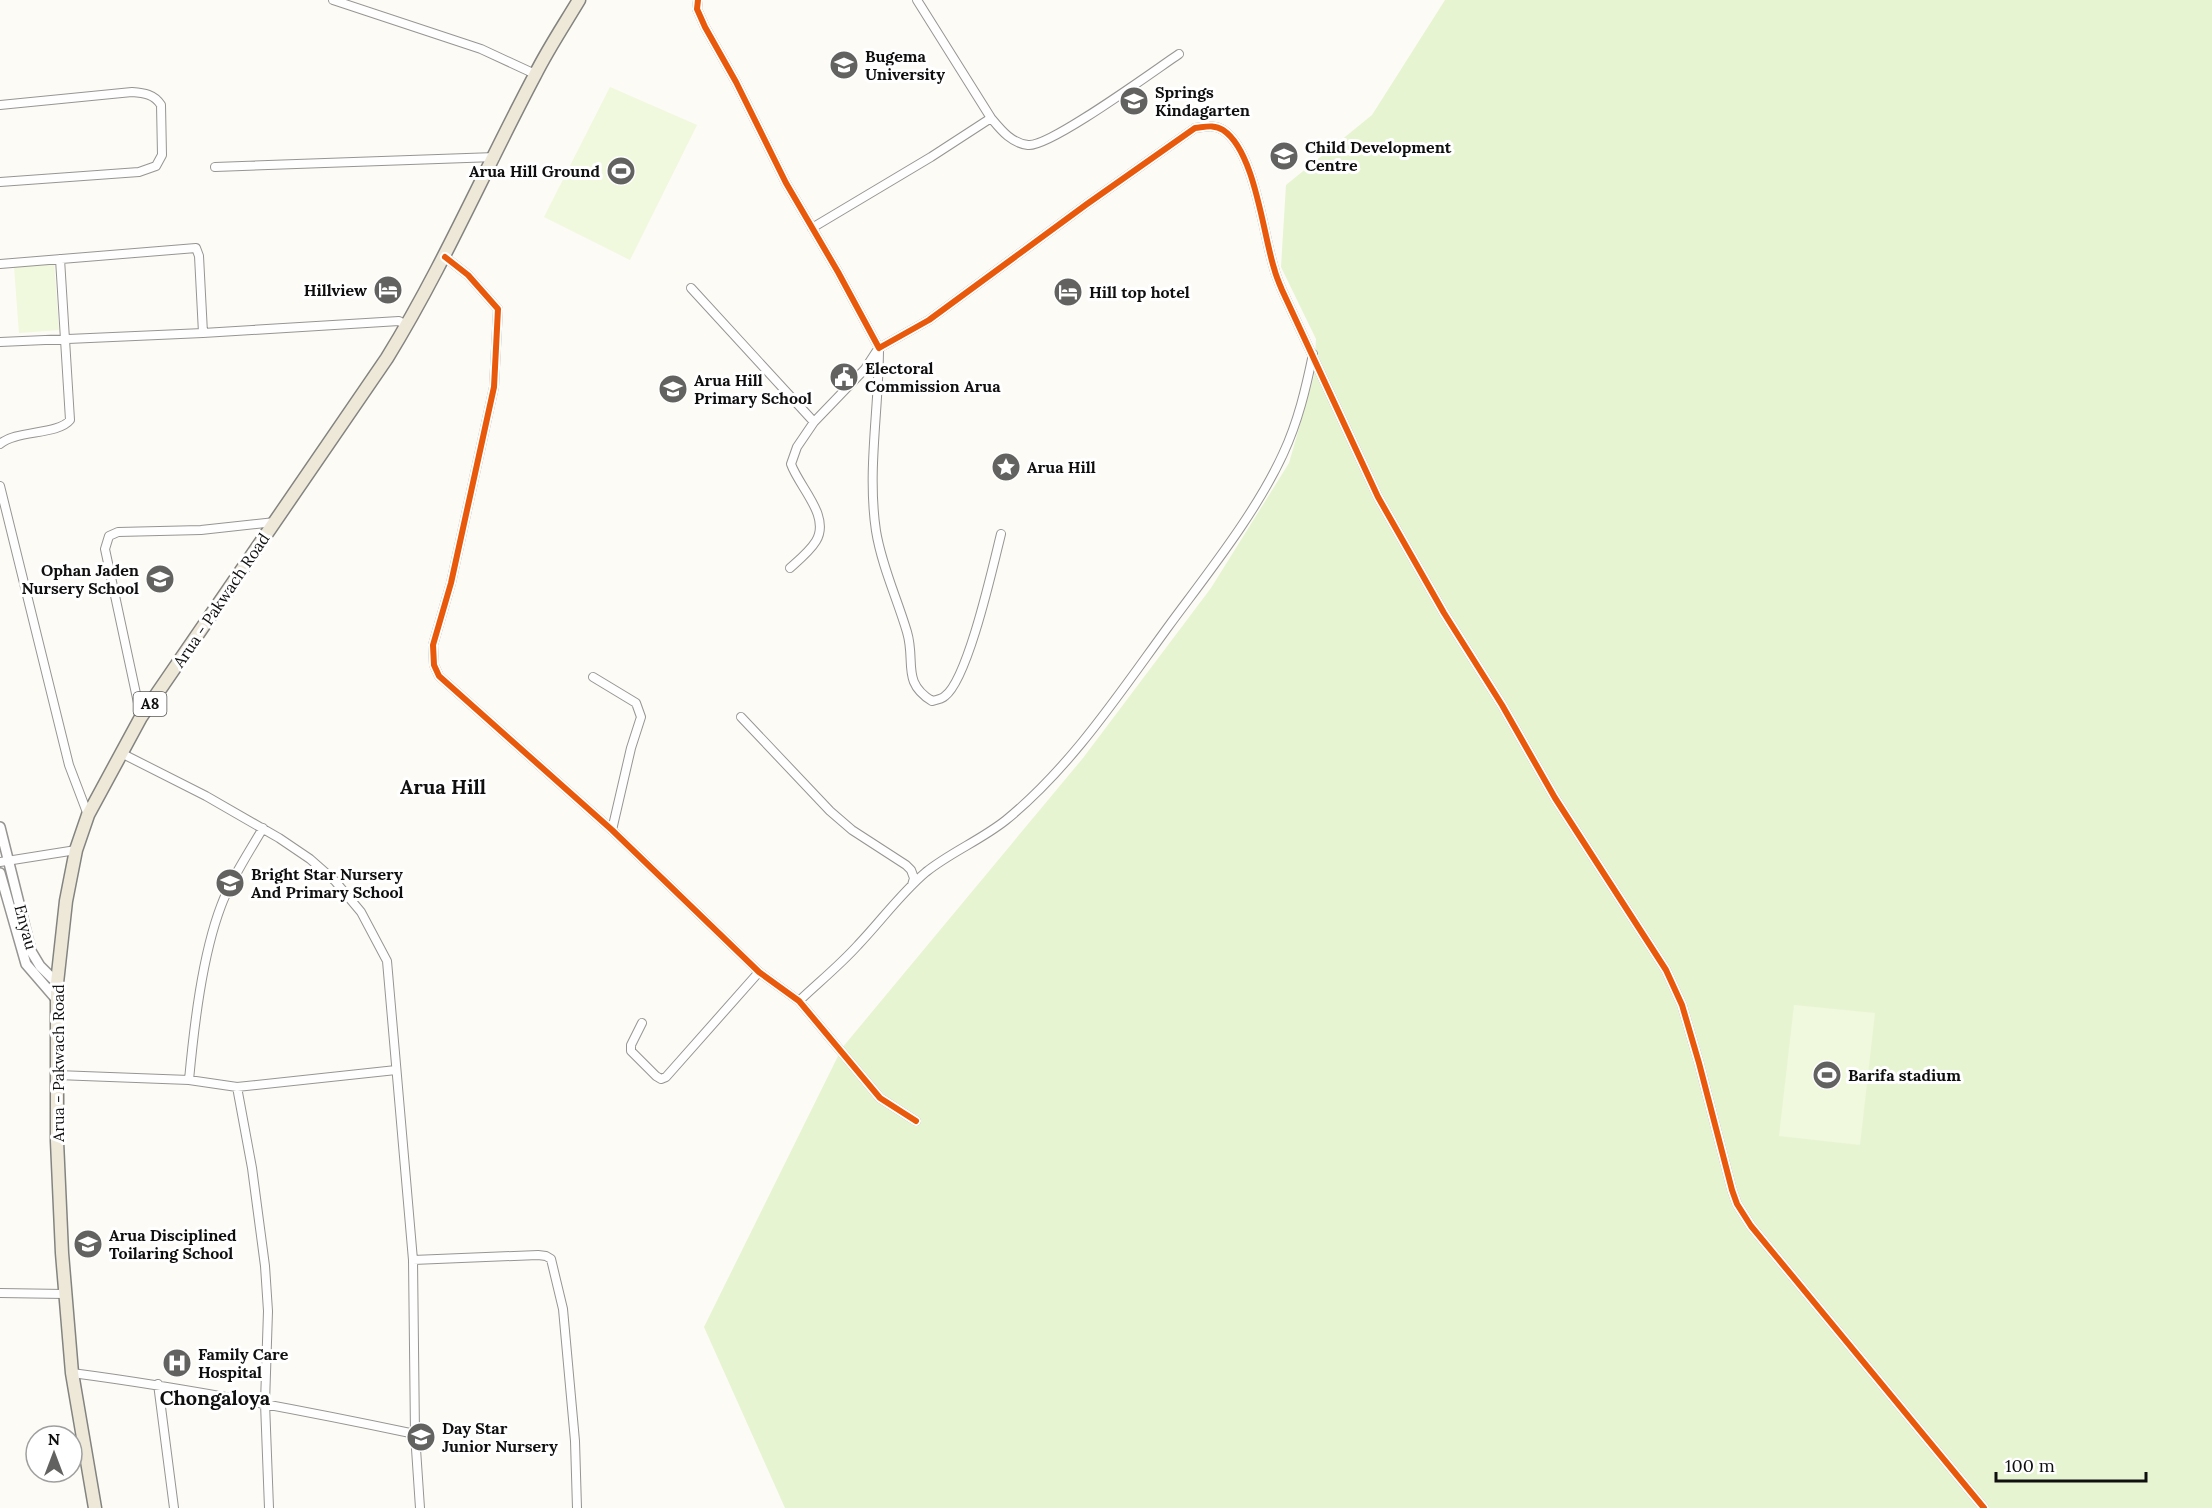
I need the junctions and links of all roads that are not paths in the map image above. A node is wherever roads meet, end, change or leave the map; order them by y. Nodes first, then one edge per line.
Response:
1 (333, 0) edge
2 (579, 0) edge
3 (698, 0) edge
4 (917, 0) edge
5 (1179, 54) dead end
6 (535, 74) junction
7 (0, 105) edge
8 (991, 118) junction
9 (495, 157) junction
10 (215, 167) dead end
11 (0, 182) edge
12 (812, 228) junction
13 (445, 256) junction
14 (60, 259) junction
15 (0, 264) edge
16 (691, 288) dead end
17 (407, 326) junction
18 (203, 333) junction
19 (65, 339) junction
20 (0, 342) edge
21 (879, 348) junction
22 (1313, 354) junction
23 (814, 422) junction
24 (0, 444) edge
25 (0, 486) edge
26 (275, 522) junction
27 (1001, 534) dead end
28 (790, 568) dead end
29 (593, 677) dead end
30 (141, 717) junction
31 (741, 717) dead end
32 (121, 753) junction
33 (88, 815) junction
34 (0, 827) edge
35 (262, 828) junction
36 (612, 830) junction
37 (76, 850) junction
38 (4, 861) edge
39 (0, 873) edge
40 (911, 886) junction
41 (759, 972) junction
42 (57, 983) junction
43 (57, 1000) junction
44 (800, 1001) junction
45 (642, 1023) dead end
46 (396, 1070) junction
47 (57, 1075) junction
48 (189, 1080) junction
49 (237, 1087) junction
50 (916, 1121) dead end
51 (413, 1260) junction
52 (0, 1293) edge
53 (65, 1294) junction
54 (72, 1373) junction
55 (159, 1384) junction
56 (265, 1403) junction
57 (415, 1434) junction
58 (95, 1508) edge
59 (174, 1508) edge
60 (269, 1508) edge
61 (420, 1508) edge
62 (577, 1508) edge
63 (1984, 1508) edge

1 - 6 street
2 - 6 main road, Arua - Pakwach Road / A8
3 - 12 street
4 - 8 street
5 - 8 street
6 - 9 main road, Arua - Pakwach Road / A8
7 - 11 street
8 - 12 street
9 - 10 street
9 - 13 main road, Arua - Pakwach Road / A8
12 - 21 street
13 - 17 main road, Arua - Pakwach Road / A8
13 - 36 street
14 - 15 street
14 - 18 street
14 - 19 street
16 - 23 street
17 - 18 street
17 - 26 main road, Arua - Pakwach Road / A8
18 - 19 street
19 - 20 street
19 - 24 street
21 - 22 street
21 - 23 street
21 - 27 street
22 - 40 street
22 - 63 street
23 - 28 street
25 - 33 street
26 - 30 main road, Arua - Pakwach Road / A8
26 - 30 street
29 - 36 street
30 - 32 main road, Arua - Pakwach Road / A8
31 - 40 street
32 - 33 main road, Arua - Pakwach Road / A8
32 - 35 street
33 - 37 main road, Arua - Pakwach Road / A8
34 - 38 street, Enyau
35 - 46 street
35 - 48 street
36 - 41 street
37 - 38 street
37 - 42 main road, Arua - Pakwach Road / A8
38 - 42 street, Enyau
39 - 43 street, Enyau
40 - 44 street
41 - 44 street
41 - 45 street
42 - 43 main road, Arua - Pakwach Road / A8
43 - 47 main road, Arua - Pakwach Road / A8
44 - 50 street
46 - 49 street
46 - 51 street
47 - 48 street
47 - 53 main road, Arua - Pakwach Road / A8
48 - 49 street
49 - 56 street
51 - 57 street
51 - 62 street
52 - 53 street
53 - 54 main road, Arua - Pakwach Road / A8
54 - 55 street
54 - 58 main road, Arua - Pakwach Road / A8
55 - 56 street
55 - 59 street
56 - 57 street
56 - 60 street
57 - 61 street

